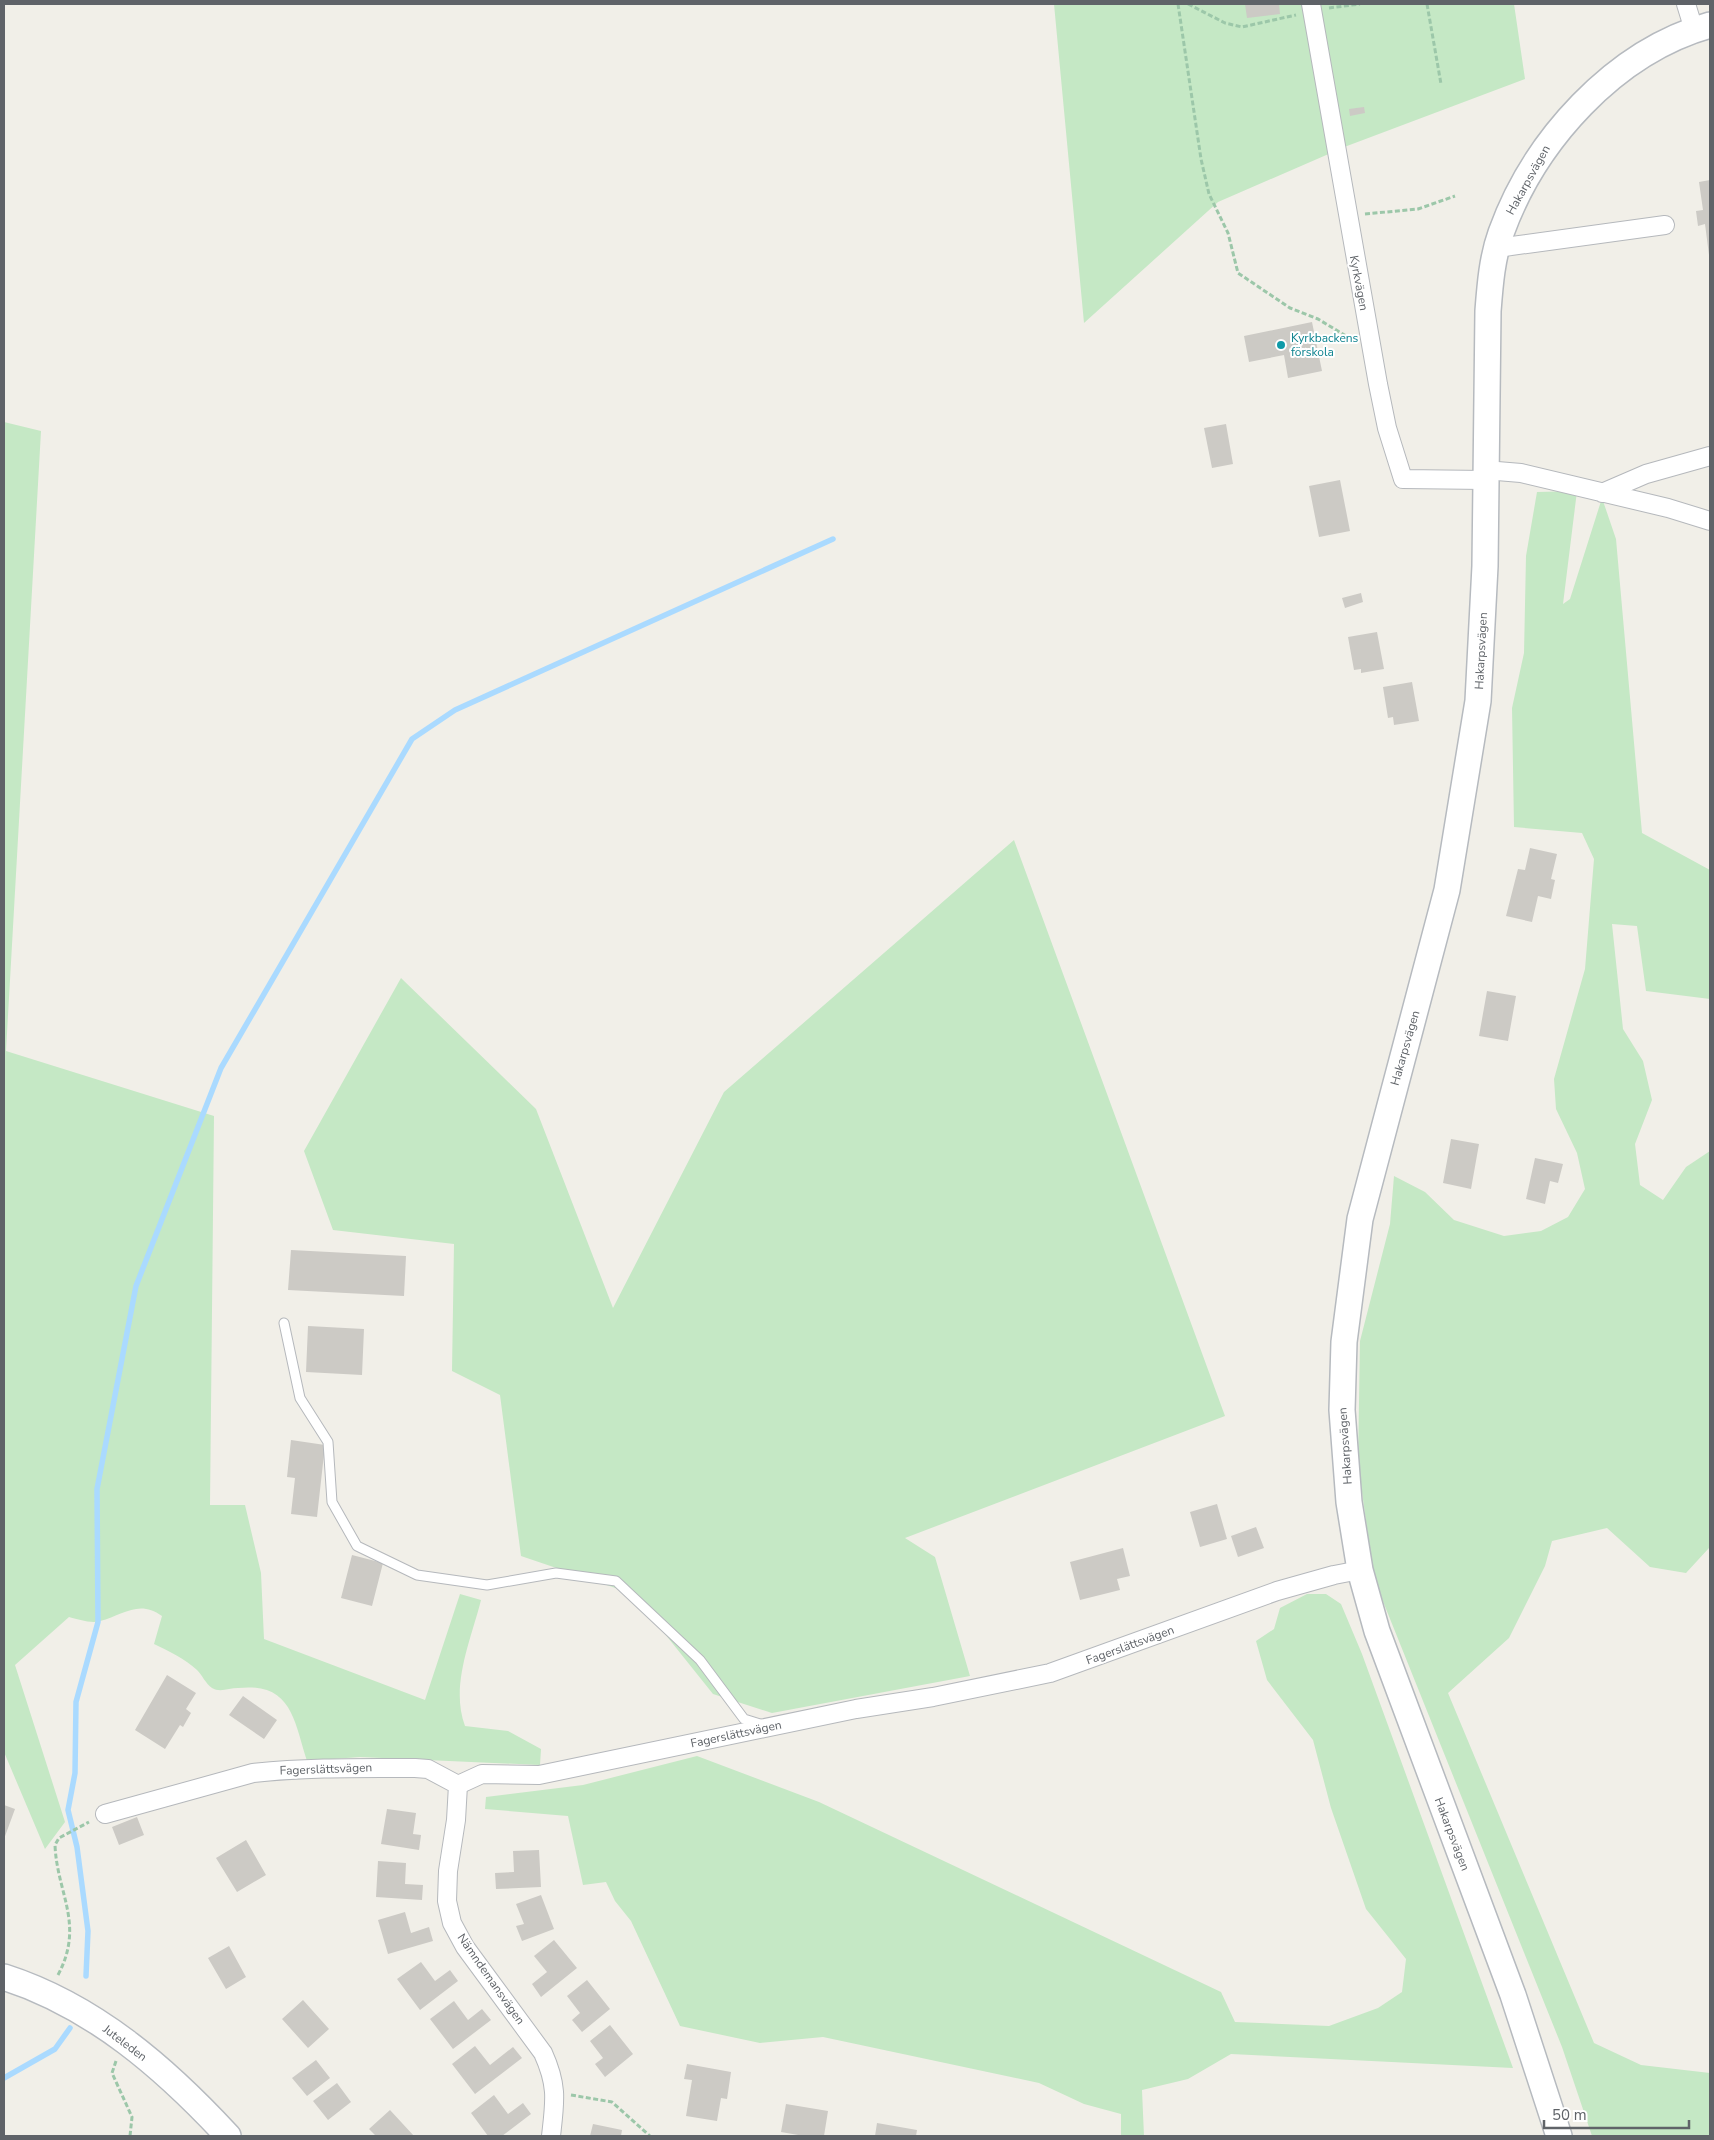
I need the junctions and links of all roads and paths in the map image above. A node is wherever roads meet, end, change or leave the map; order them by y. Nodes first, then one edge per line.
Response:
1 (1178, 4) edge
2 (1188, 4) edge
3 (1360, 4) edge
4 (1427, 4) edge
5 (1686, 4) edge
6 (1311, 7) edge
7 (1702, 28) edge
8 (1440, 84) dead end
9 (1455, 196) dead end
10 (1363, 214) dead end
11 (1665, 225) dead end
12 (1497, 248) junction
13 (1373, 353) junction
14 (1710, 456) edge
15 (1485, 475) junction
16 (1602, 493) junction
17 (1710, 521) edge
18 (284, 1323) dead end
19 (1360, 1570) junction
20 (770, 1727) junction
21 (458, 1785) junction
22 (105, 1814) dead end
23 (86, 1823) dead end
24 (4, 1977) edge
25 (49, 1995) junction
26 (125, 2040) junction
27 (556, 2093) junction
28 (130, 2136) edge
29 (228, 2136) edge
30 (551, 2136) edge
31 (650, 2136) edge
32 (1559, 2136) edge

1 - 13 path
2 - 6 path
3 - 6 path
4 - 8 path
5 - 7 street
6 - 13 street, Kyrkvägen
7 - 12 street, Hakarpsvägen
9 - 10 path
11 - 12 street
12 - 15 street, Hakarpsvägen
13 - 15 street, Kyrkvägen
14 - 16 street
15 - 16 street
15 - 19 street, Hakarpsvägen
16 - 17 street
18 - 20 lane
19 - 20 street, Fagerslättsvägen
19 - 32 street, Hakarpsvägen
20 - 21 street, Fagerslättsvägen
21 - 22 street, Fagerslättsvägen
21 - 27 street, Nämndemansvägen
23 - 25 path
24 - 25 street, Juteleden
25 - 26 street, Juteleden
26 - 28 path
26 - 29 street, Juteleden
27 - 30 street, Nämndemansvägen
27 - 31 path

